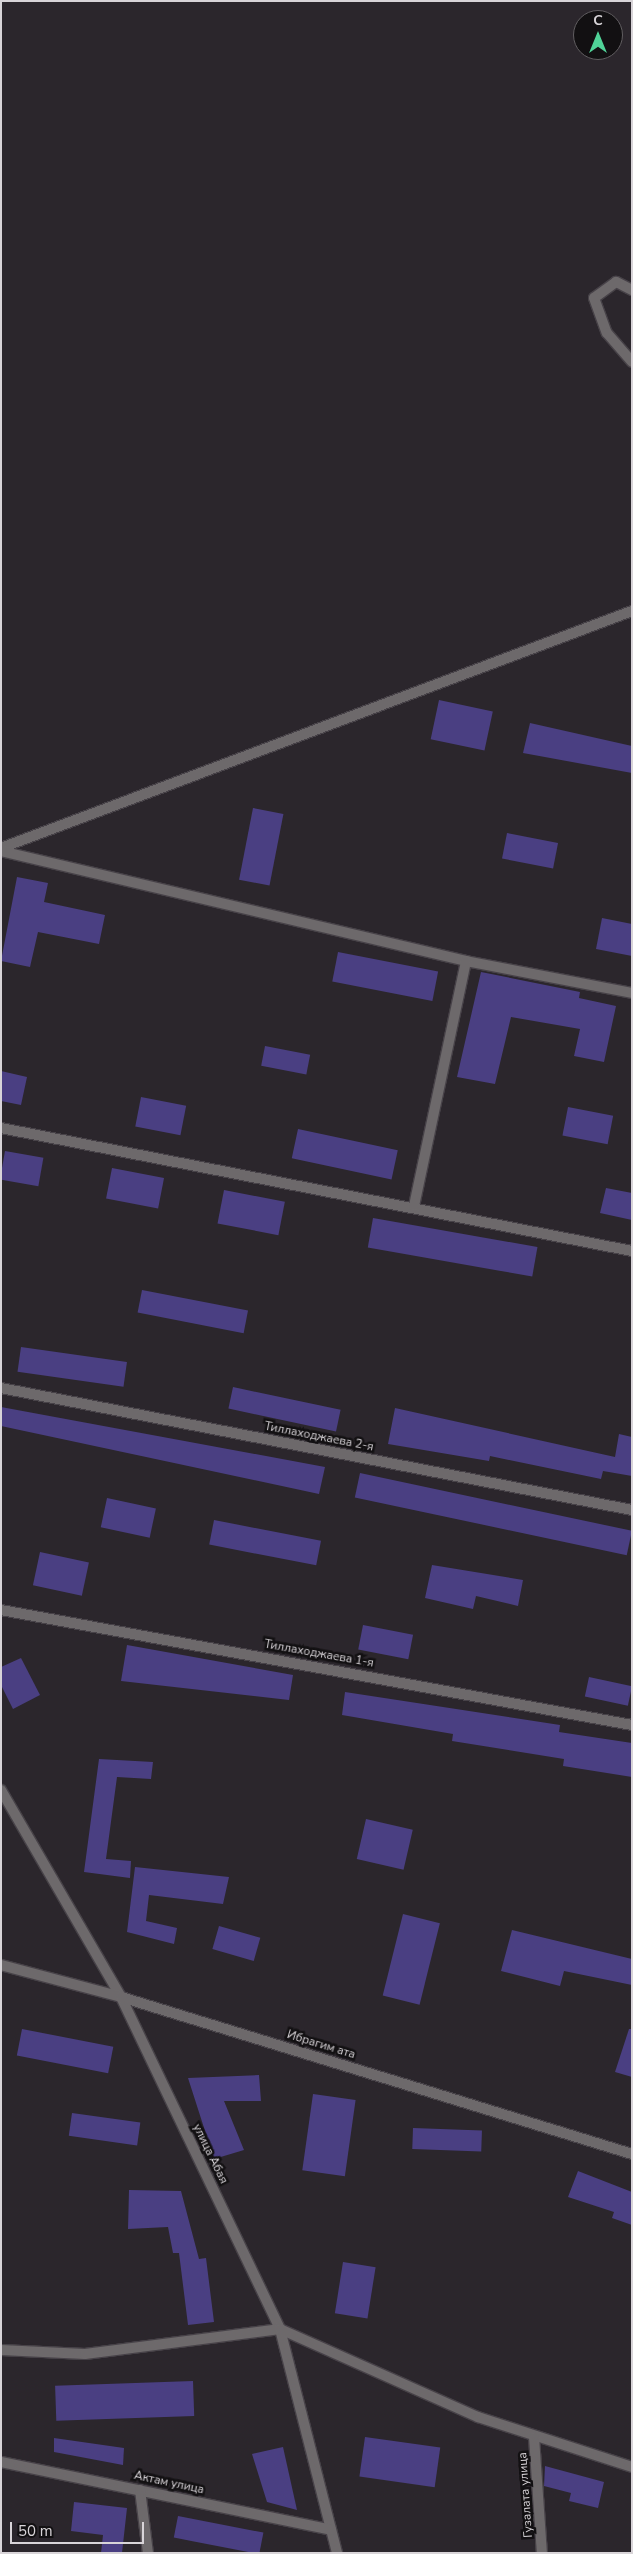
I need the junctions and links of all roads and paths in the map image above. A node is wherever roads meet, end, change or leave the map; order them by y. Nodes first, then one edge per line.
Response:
1 (632, 290) edge
2 (632, 362) edge
3 (632, 612) edge
4 (1, 850) edge
5 (466, 961) junction
6 (632, 993) edge
7 (1, 1128) edge
8 (414, 1206) junction
9 (632, 1251) edge
10 (1, 1388) edge
11 (632, 1510) edge
12 (1, 1610) edge
13 (632, 1725) edge
14 (1, 1790) edge
15 (1, 1965) edge
16 (121, 1997) junction
17 (632, 2154) edge
18 (280, 2329) junction
19 (1, 2350) edge
20 (534, 2436) junction
21 (1, 2462) edge
22 (632, 2467) edge
23 (140, 2490) junction
24 (331, 2530) junction
25 (148, 2553) edge
26 (337, 2553) edge
27 (542, 2553) edge

1 - 2 street
3 - 4 street
4 - 5 street
5 - 6 street
5 - 8 street
7 - 8 street
8 - 9 street
10 - 11 street, Тиллаходжаева 2-я
12 - 13 street, Тиллаходжаева 1-я
14 - 16 street, улица Абая
15 - 16 street, Ибрагим ата
16 - 17 street, Ибрагим ата
16 - 18 street, улица Абая
18 - 19 street
18 - 20 street
18 - 24 street, улица Абая
20 - 22 street
20 - 27 street, Гузалата улица
21 - 23 street, Актам улица
23 - 24 street, Актам улица
23 - 25 street
24 - 26 street, улица Абая

